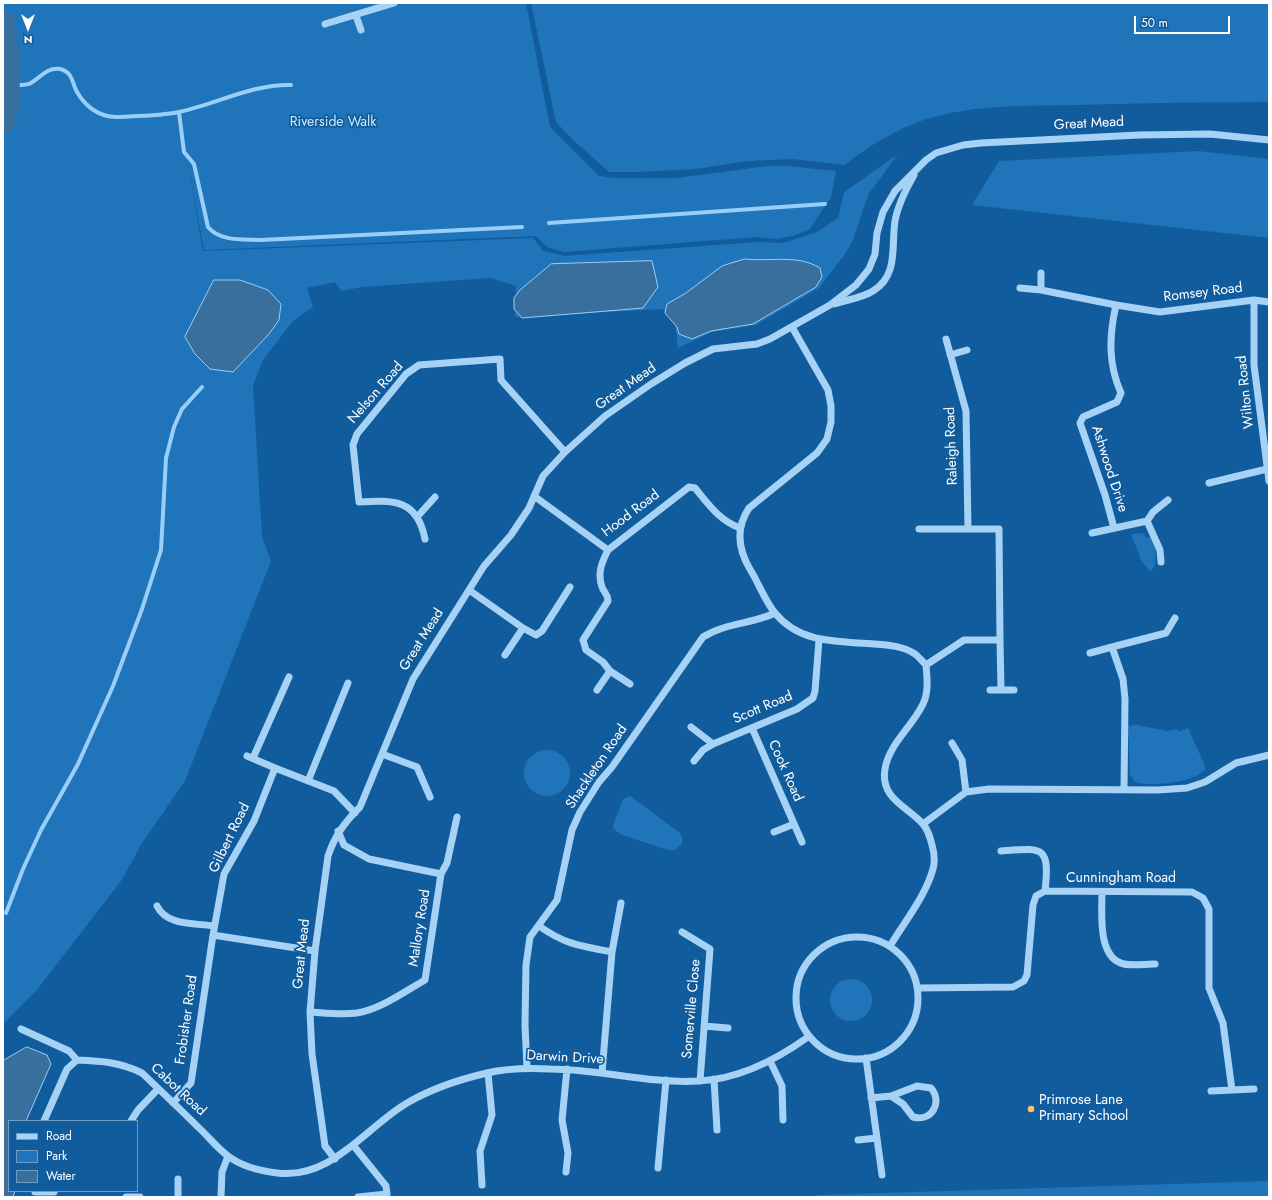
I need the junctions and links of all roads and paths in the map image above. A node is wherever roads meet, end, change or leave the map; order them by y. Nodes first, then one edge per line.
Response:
1 (394, 3) edge
2 (356, 16) junction
3 (324, 24) dead end
4 (361, 30) dead end
5 (1269, 140) edge
6 (917, 169) junction
7 (1041, 273) dead end
8 (1020, 288) dead end
9 (1041, 290) junction
10 (1254, 300) junction
11 (1269, 302) edge
12 (830, 305) junction
13 (1116, 305) junction
14 (792, 327) junction
15 (946, 339) dead end
16 (967, 350) dead end
17 (950, 355) junction
18 (565, 452) junction
19 (1267, 469) junction
20 (1269, 480) edge
21 (1209, 483) dead end
22 (534, 496) junction
23 (435, 497) dead end
24 (1168, 500) dead end
25 (417, 517) junction
26 (1148, 522) junction
27 (740, 528) junction
28 (1114, 528) junction
29 (919, 529) dead end
30 (968, 529) junction
31 (1092, 532) dead end
32 (425, 539) dead end
33 (608, 550) junction
34 (1161, 562) dead end
35 (570, 587) dead end
36 (469, 590) junction
37 (775, 613) junction
38 (1175, 618) dead end
39 (523, 628) junction
40 (819, 640) junction
41 (1000, 640) junction
42 (1112, 647) junction
43 (1090, 653) dead end
44 (505, 655) dead end
45 (926, 665) junction
46 (610, 671) junction
47 (289, 677) dead end
48 (348, 683) dead end
49 (630, 684) dead end
50 (597, 690) dead end
51 (990, 690) dead end
52 (1001, 690) junction
53 (1014, 690) dead end
54 (691, 727) dead end
55 (752, 728) junction
56 (952, 743) dead end
57 (712, 744) junction
58 (382, 754) junction
59 (1269, 754) edge
60 (694, 761) dead end
61 (275, 768) junction
62 (308, 781) junction
63 (1124, 790) junction
64 (966, 792) junction
65 (430, 797) dead end
66 (355, 812) junction
67 (457, 817) dead end
68 (794, 824) junction
69 (923, 824) junction
70 (338, 831) junction
71 (774, 832) dead end
72 (802, 842) dead end
73 (1001, 851) dead end
74 (442, 874) junction
75 (1045, 891) junction
76 (1102, 892) junction
77 (621, 904) dead end
78 (157, 906) dead end
79 (214, 926) junction
80 (539, 926) junction
81 (682, 932) dead end
82 (213, 935) junction
83 (890, 946) junction
84 (315, 951) junction
85 (612, 952) junction
86 (1155, 964) dead end
87 (918, 988) junction
88 (310, 1012) junction
89 (704, 1026) junction
90 (728, 1028) dead end
91 (21, 1029) dead end
92 (808, 1037) junction
93 (866, 1058) junction
94 (77, 1060) junction
95 (770, 1061) junction
96 (527, 1068) junction
97 (567, 1069) junction
98 (488, 1073) junction
99 (602, 1073) junction
100 (714, 1079) junction
101 (666, 1080) junction
102 (700, 1081) junction
103 (158, 1089) junction
104 (1254, 1089) dead end
105 (1232, 1090) junction
106 (1211, 1091) dead end
107 (891, 1096) junction
108 (871, 1098) junction
109 (173, 1103) junction
110 (44, 1120) edge
111 (132, 1120) edge
112 (783, 1120) dead end
113 (717, 1130) dead end
114 (877, 1138) junction
115 (858, 1140) dead end
116 (352, 1145) junction
117 (228, 1156) junction
118 (335, 1159) junction
119 (658, 1168) dead end
120 (566, 1172) dead end
121 (882, 1175) dead end
122 (178, 1179) dead end
123 (482, 1185) dead end
124 (54, 1192) edge
125 (35, 1193) edge
126 (126, 1197) edge
127 (140, 1197) edge
128 (178, 1197) edge
129 (221, 1197) edge
130 (358, 1197) edge

1 - 2 street
2 - 3 street
2 - 4 street
5 - 6 street, Great Mead
6 - 12 street, Great Mead
6 - 12 street, Great Mead
7 - 9 street
8 - 9 street
9 - 13 street
10 - 11 street, Romsey Road
10 - 13 street, Romsey Road
10 - 19 street, Wilton Road
12 - 14 street, Great Mead
13 - 28 street, Ashwood Drive
14 - 18 street, Great Mead
14 - 27 street
15 - 17 street, Raleigh Road
16 - 17 street
17 - 30 street, Raleigh Road
18 - 22 street, Great Mead
18 - 25 street, Nelson Road
19 - 20 street, Wilton Road
19 - 21 street
22 - 33 street, Hood Road
22 - 36 street, Great Mead
23 - 25 street
24 - 26 street
25 - 32 street
26 - 28 street, Ashwood Drive
26 - 34 street
27 - 33 street, Hood Road
27 - 37 street
28 - 31 street, Ashwood Drive
29 - 30 street
30 - 41 street
33 - 46 street
35 - 39 street
36 - 39 street
36 - 58 street, Great Mead
37 - 40 street
37 - 80 street, Shackleton Road
38 - 42 street
39 - 44 street
40 - 45 street
40 - 55 street, Scott Road
41 - 45 street
41 - 52 street
42 - 43 street
42 - 63 street
45 - 69 street
46 - 49 street
46 - 50 street
47 - 61 street
48 - 62 street
51 - 52 street
52 - 53 street
54 - 57 street
55 - 57 street, Scott Road
55 - 68 street, Cook Road
56 - 64 street
57 - 60 street, Scott Road
58 - 65 street
58 - 66 street, Great Mead
59 - 63 street
61 - 62 street
61 - 79 street, Gilbert Road
62 - 66 street
63 - 64 street
64 - 69 street
66 - 70 street, Great Mead
67 - 74 street
68 - 71 street, Cook Road
68 - 72 street, Cook Road
69 - 83 street
70 - 74 street, Mallory Road
70 - 84 street, Great Mead
73 - 75 street
74 - 88 street, Mallory Road
75 - 76 street, Cunningham Road
75 - 87 street
76 - 86 street
76 - 105 street, Cunningham Road
77 - 85 street
78 - 79 street
79 - 82 street, Gilbert Road
80 - 85 street
80 - 96 street, Shackleton Road
81 - 89 street, Somerville Close
82 - 84 street
82 - 109 street, Frobisher Road
83 - 87 street
83 - 92 street
84 - 88 street, Great Mead
85 - 99 street
87 - 93 street
88 - 118 street, Great Mead
89 - 90 street
89 - 102 street, Somerville Close
91 - 94 street
92 - 93 street
92 - 95 street, Darwin Drive
93 - 108 street
94 - 103 street, Cabot Road
94 - 110 street
95 - 100 street, Darwin Drive
95 - 112 street
96 - 97 street, Darwin Drive
96 - 98 street, Darwin Drive
97 - 99 street, Darwin Drive
97 - 120 street
98 - 116 street, Darwin Drive
98 - 123 street
99 - 101 street, Darwin Drive
100 - 102 street, Darwin Drive
100 - 113 street
101 - 102 street, Darwin Drive
101 - 119 street
103 - 109 street, Cabot Road
103 - 111 street
104 - 105 street
105 - 106 street
107 - 107 street
107 - 108 street
108 - 114 street
109 - 117 street, Cabot Road
114 - 115 street
114 - 121 street
116 - 118 street, Darwin Drive
116 - 130 street
117 - 118 street, Cabot Road
117 - 129 street
122 - 128 street
124 - 125 street
126 - 127 street

